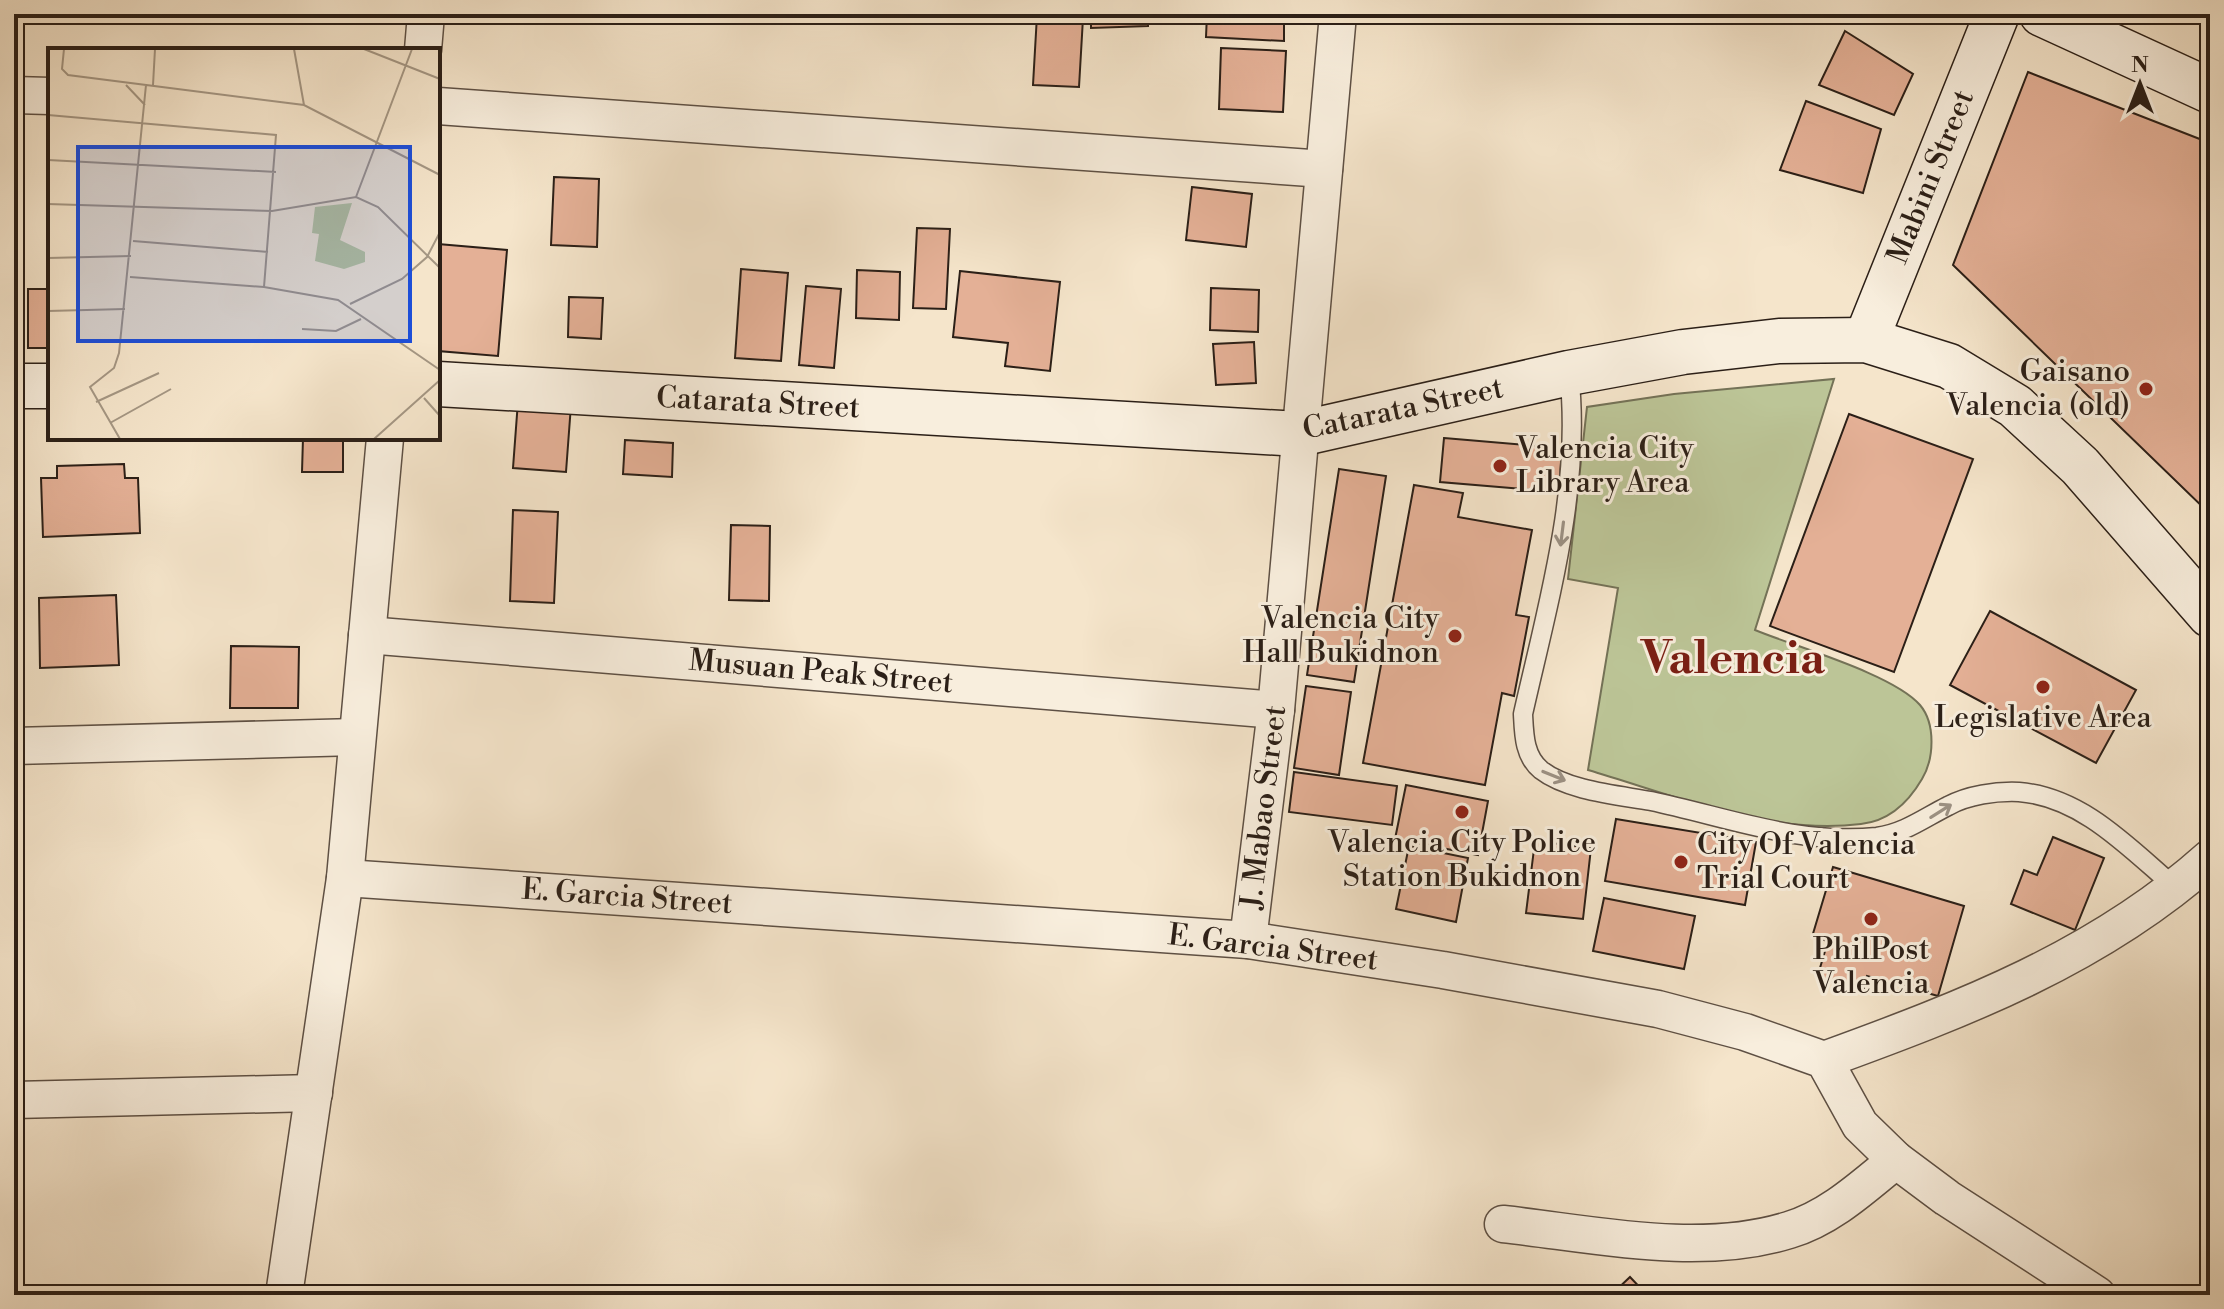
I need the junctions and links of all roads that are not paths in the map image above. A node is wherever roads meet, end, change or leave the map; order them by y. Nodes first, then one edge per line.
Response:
1 (426, 14) edge
2 (1338, 14) edge
3 (1997, 14) edge
4 (2042, 14) edge
5 (423, 48) edge
6 (2210, 91) edge
7 (14, 95) edge
8 (48, 96) edge
9 (440, 106) edge
10 (1324, 169) junction
11 (1866, 340) junction
12 (1569, 373) junction
13 (440, 384) edge
14 (14, 386) edge
15 (48, 386) edge
16 (1299, 434) junction
17 (385, 440) edge
18 (2210, 615) edge
19 (367, 635) junction
20 (1276, 710) junction
21 (356, 737) junction
22 (14, 746) edge
23 (2210, 858) edge
24 (345, 878) junction
25 (2176, 888) junction
26 (1248, 940) junction
27 (1824, 1060) junction
28 (314, 1093) junction
29 (14, 1100) edge
30 (1896, 1160) junction
31 (1503, 1224) dead end
32 (284, 1295) edge
33 (2097, 1295) edge

1 - 5 street
2 - 10 street, J. Mabao Street
3 - 11 street, Mabini Street
4 - 6 street
7 - 8 street
9 - 10 street
10 - 16 street, J. Mabao Street
11 - 12 street, Catarata Street
11 - 18 street, Catarata Street
12 - 16 street, Catarata Street
12 -> 25 lane
13 - 16 street, Catarata Street
14 - 15 street
16 - 20 street, J. Mabao Street
17 - 19 street
19 - 20 street, Musuan Peak Street
19 - 21 street
20 - 26 street, J. Mabao Street
21 - 22 street
21 - 24 street
23 - 25 street
24 - 26 street, E. Garcia Street
24 - 28 street
25 - 27 street
26 - 27 street, E. Garcia Street
27 - 30 street
28 - 29 street
28 - 32 street
30 - 31 street
30 - 33 street

